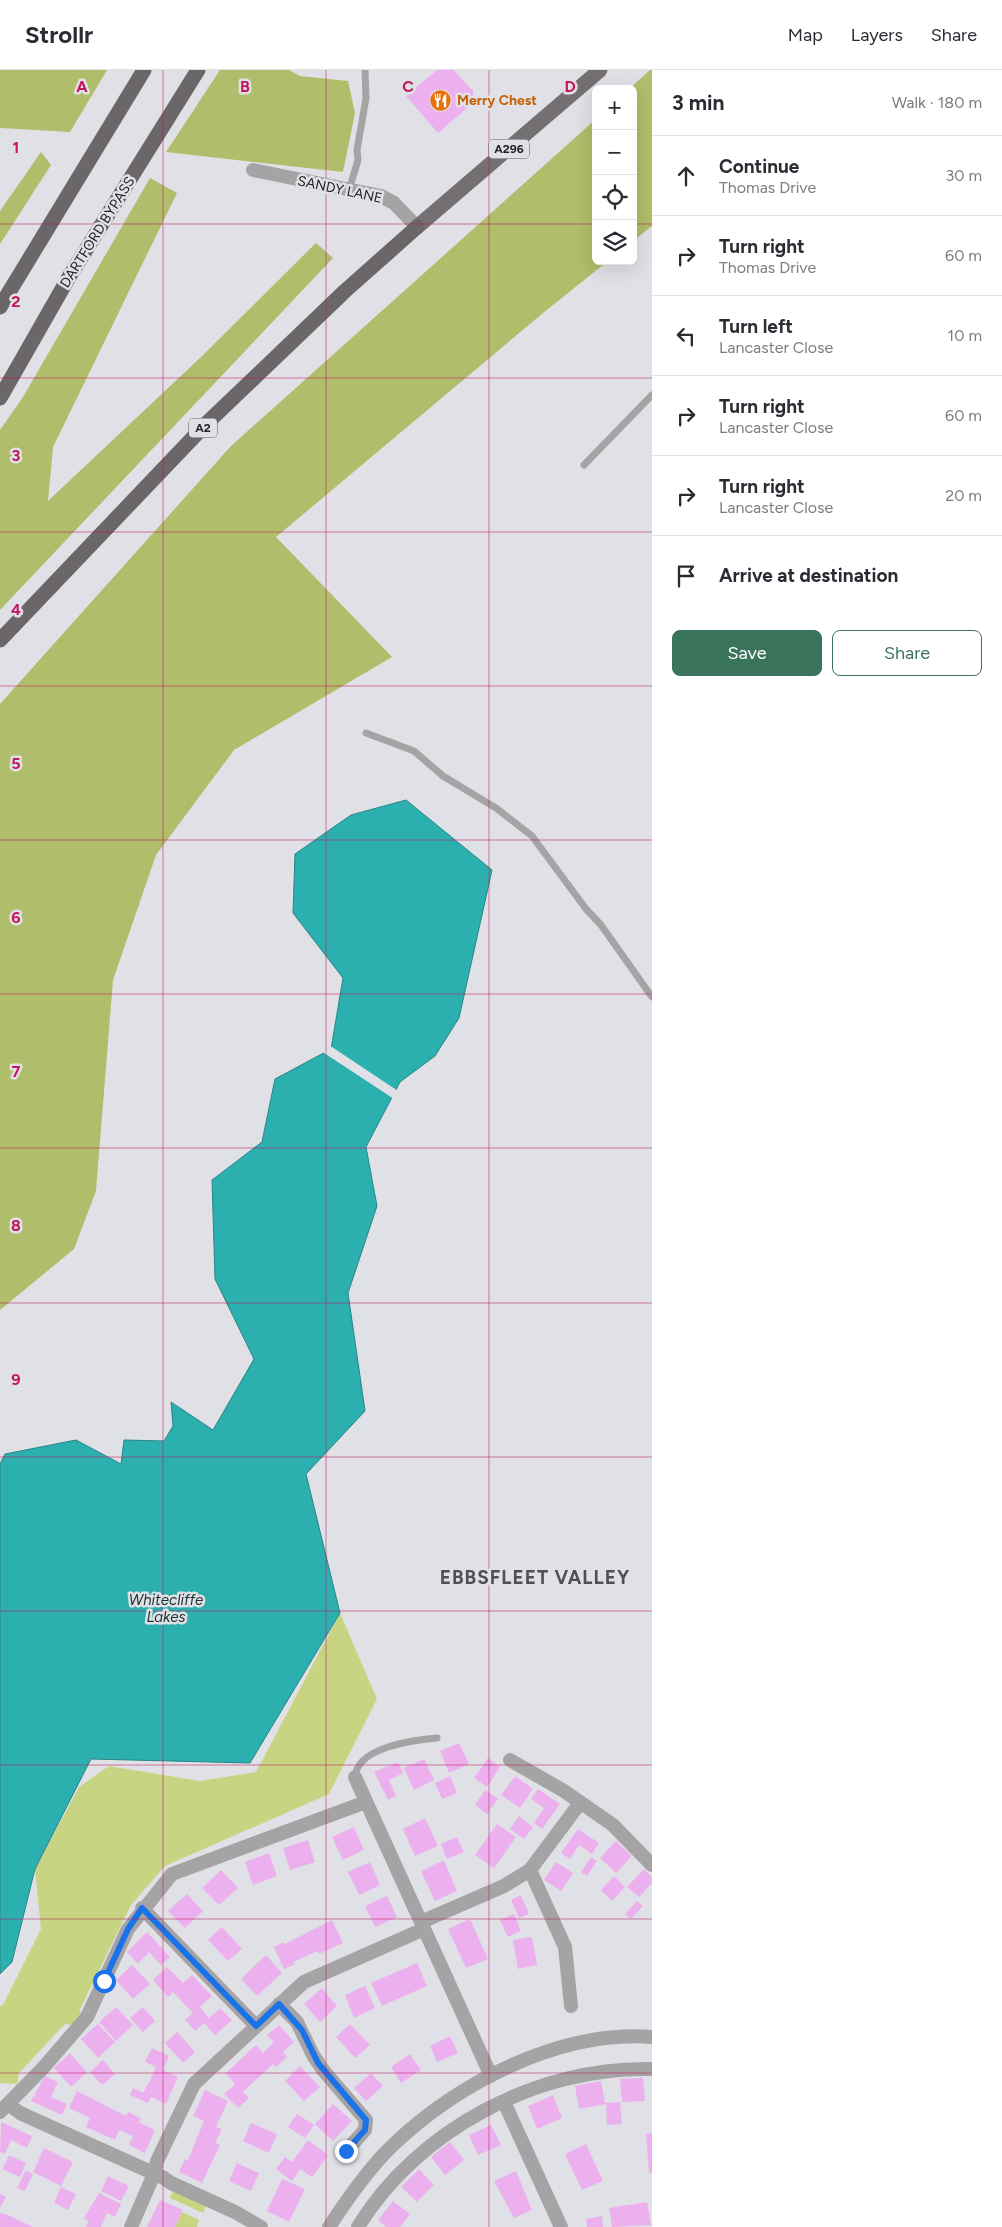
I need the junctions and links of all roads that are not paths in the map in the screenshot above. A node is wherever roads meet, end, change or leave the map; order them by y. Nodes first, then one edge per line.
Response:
1 (144, 70) edge
2 (198, 70) edge
3 (365, 70) edge
4 (600, 70) edge
5 (253, 170) dead end
6 (349, 190) junction
7 (417, 227) junction
8 (0, 307) edge
9 (652, 395) edge
10 (0, 398) edge
11 (584, 465) dead end
12 (0, 640) edge
13 (366, 733) dead end
14 (652, 997) edge
15 (437, 1738) dead end
16 (510, 1760) dead end
17 (354, 1777) joint
18 (366, 1802) junction
19 (580, 1803) junction
20 (652, 1865) edge
21 (530, 1870) junction
22 (142, 1908) junction
23 (423, 1926) junction
24 (279, 2004) junction
25 (571, 2006) dead end
26 (256, 2026) junction
27 (652, 2037) edge
28 (652, 2069) edge
29 (492, 2076) junction
30 (504, 2102) junction
31 (4, 2108) edge
32 (346, 2151) dead end
33 (154, 2174) junction
34 (131, 2227) edge
35 (261, 2227) edge
36 (329, 2227) edge
37 (358, 2227) edge
38 (561, 2227) edge

1 - 8 highway
2 - 10 highway, DARTFORD BYPASS
3 - 6 lane
4 - 7 main road, A296
5 - 6 street, SANDY LANE
6 - 7 street, SANDY LANE
7 - 12 highway, A2
9 - 11 lane
13 - 14 lane
15 - 17 lane
16 - 19 street
17 - 18 street
18 - 22 street
18 - 23 street
19 - 20 street
19 - 21 street
21 - 23 street
21 - 25 street
22 - 26 street
22 - 31 street
23 - 24 street
23 - 29 street
24 - 26 street
24 - 32 street
26 - 33 street
27 - 29 street
28 - 30 street
29 - 36 street
30 - 37 street
30 - 38 street
31 - 33 street
33 - 34 street
33 - 35 street

